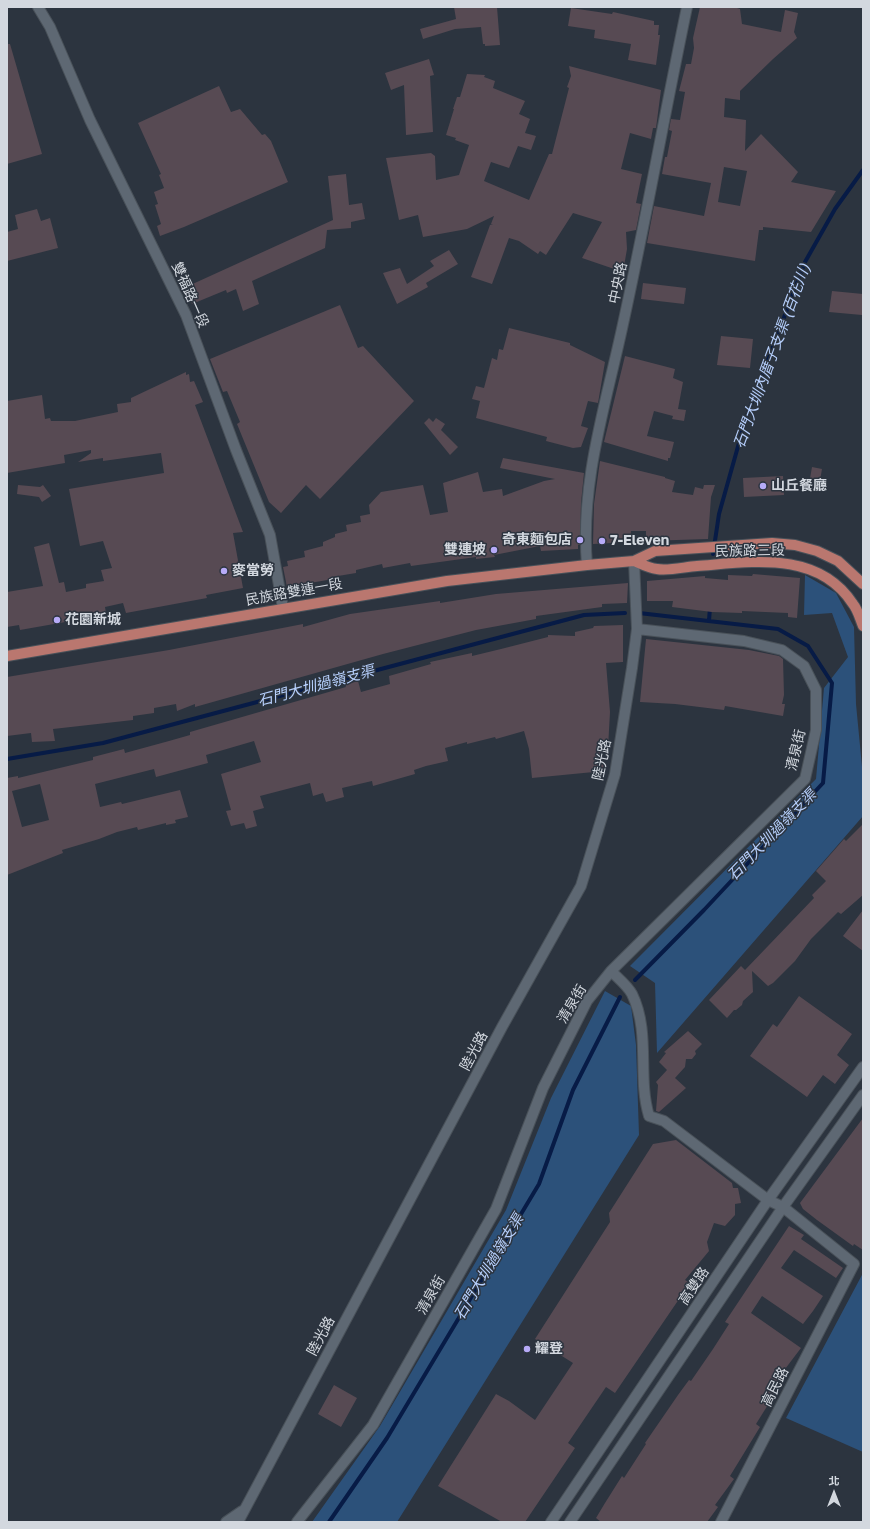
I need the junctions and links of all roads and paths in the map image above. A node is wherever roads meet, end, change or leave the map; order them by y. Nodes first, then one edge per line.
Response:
1 (38, 7) edge
2 (687, 7) edge
3 (634, 561) junction
4 (587, 565) junction
5 (863, 584) edge
6 (283, 608) junction
7 (863, 626) edge
8 (637, 629) junction
9 (7, 656) edge
10 (612, 971) junction
11 (863, 1067) edge
12 (863, 1095) edge
13 (768, 1200) junction
14 (783, 1206) junction
15 (244, 1510) junction
16 (226, 1522) edge
17 (238, 1522) edge
18 (297, 1522) edge
19 (551, 1522) edge
20 (570, 1522) edge
21 (720, 1522) edge

1 - 6 street, 雙福路一段
2 - 4 street, 中央路
3 - 4 main road, 民族路三段
3 - 5 main road, 民族路三段
3 - 7 main road, 民族路三段
3 - 8 street, 陸光路
4 - 6 main road, 民族路雙連一段
6 - 9 main road, 民族路雙連一段
8 - 10 street, 清泉街
8 - 15 street, 陸光路
10 - 13 street
10 - 18 street, 清泉街
11 - 13 street, 高雙路
12 - 14 street, 高雙路
13 - 14 street
13 - 19 street, 高雙路
14 - 20 street, 高雙路
14 - 21 street, 高民路
15 - 16 street
15 - 17 street, 陸光路

